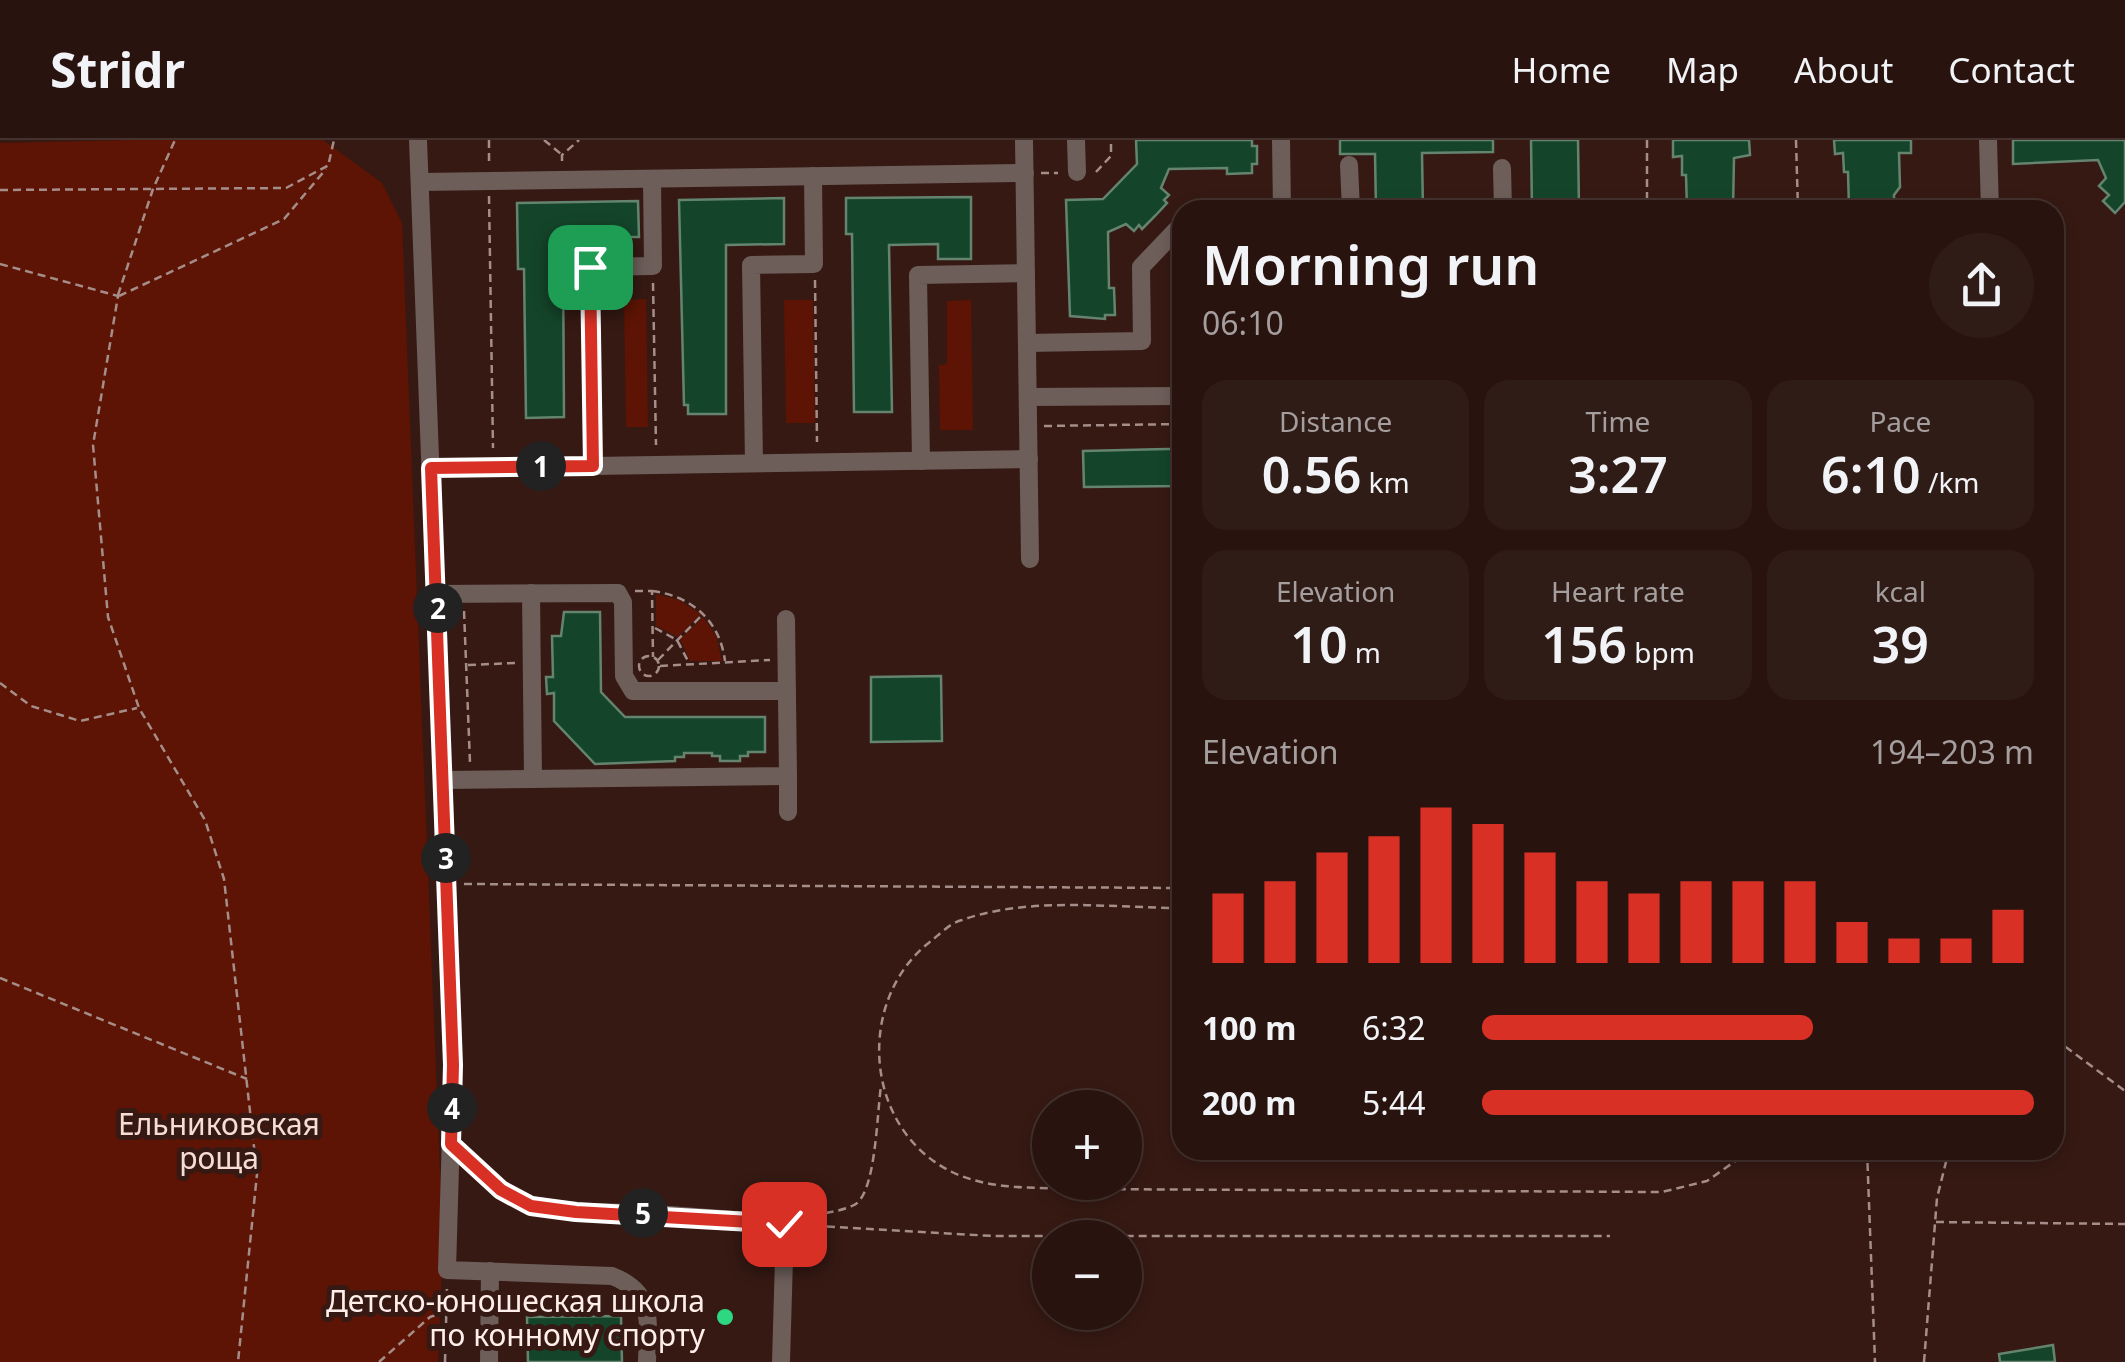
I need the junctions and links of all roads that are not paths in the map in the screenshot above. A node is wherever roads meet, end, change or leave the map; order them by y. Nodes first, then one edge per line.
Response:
1 (418, 140) edge
2 (1024, 140) edge
3 (1076, 140) edge
4 (1281, 140) edge
5 (1988, 140) edge
6 (1349, 166) dead end
7 (1502, 168) dead end
8 (1086, 172) road end
9 (1024, 173) junction
10 (813, 176) junction
11 (652, 178) junction
12 (420, 182) junction
13 (1282, 200) edge
14 (1351, 200) edge
15 (1503, 200) edge
16 (1990, 200) edge
17 (1172, 234) edge
18 (1026, 273) junction
19 (1027, 343) junction
20 (1172, 396) edge
21 (1028, 397) junction
22 (1028, 459) junction
23 (921, 461) junction
24 (754, 463) junction
25 (593, 466) junction
26 (431, 468) junction
27 (1030, 559) dead end
28 (531, 593) junction
29 (438, 594) junction
30 (786, 620) dead end
31 (787, 691) junction
32 (788, 776) junction
33 (533, 779) junction
34 (443, 780) junction
35 (788, 812) dead end
36 (451, 1144) junction
37 (490, 1271) junction
38 (489, 1362) edge
39 (648, 1362) edge
40 (781, 1362) edge

1 - 12 lane
2 - 9 lane
3 - 8 lane
4 - 13 lane
5 - 16 lane
6 - 14 lane
7 - 15 lane
9 - 10 lane
9 - 18 lane
10 - 11 lane
10 - 24 lane
11 - 12 lane
11 - 25 lane
12 - 26 lane
17 - 19 lane
18 - 19 lane
18 - 23 lane
19 - 21 lane
20 - 21 lane
21 - 22 lane
22 - 23 lane
22 - 27 lane
23 - 24 lane
24 - 25 lane
25 - 26 lane
26 - 29 lane
28 - 29 lane
28 - 31 lane
28 - 33 lane
29 - 34 lane
30 - 31 lane
31 - 32 lane
32 - 33 lane
32 - 35 lane
33 - 34 lane
34 - 36 lane
36 - 37 lane
36 - 40 lane
37 - 38 lane
37 - 39 lane

